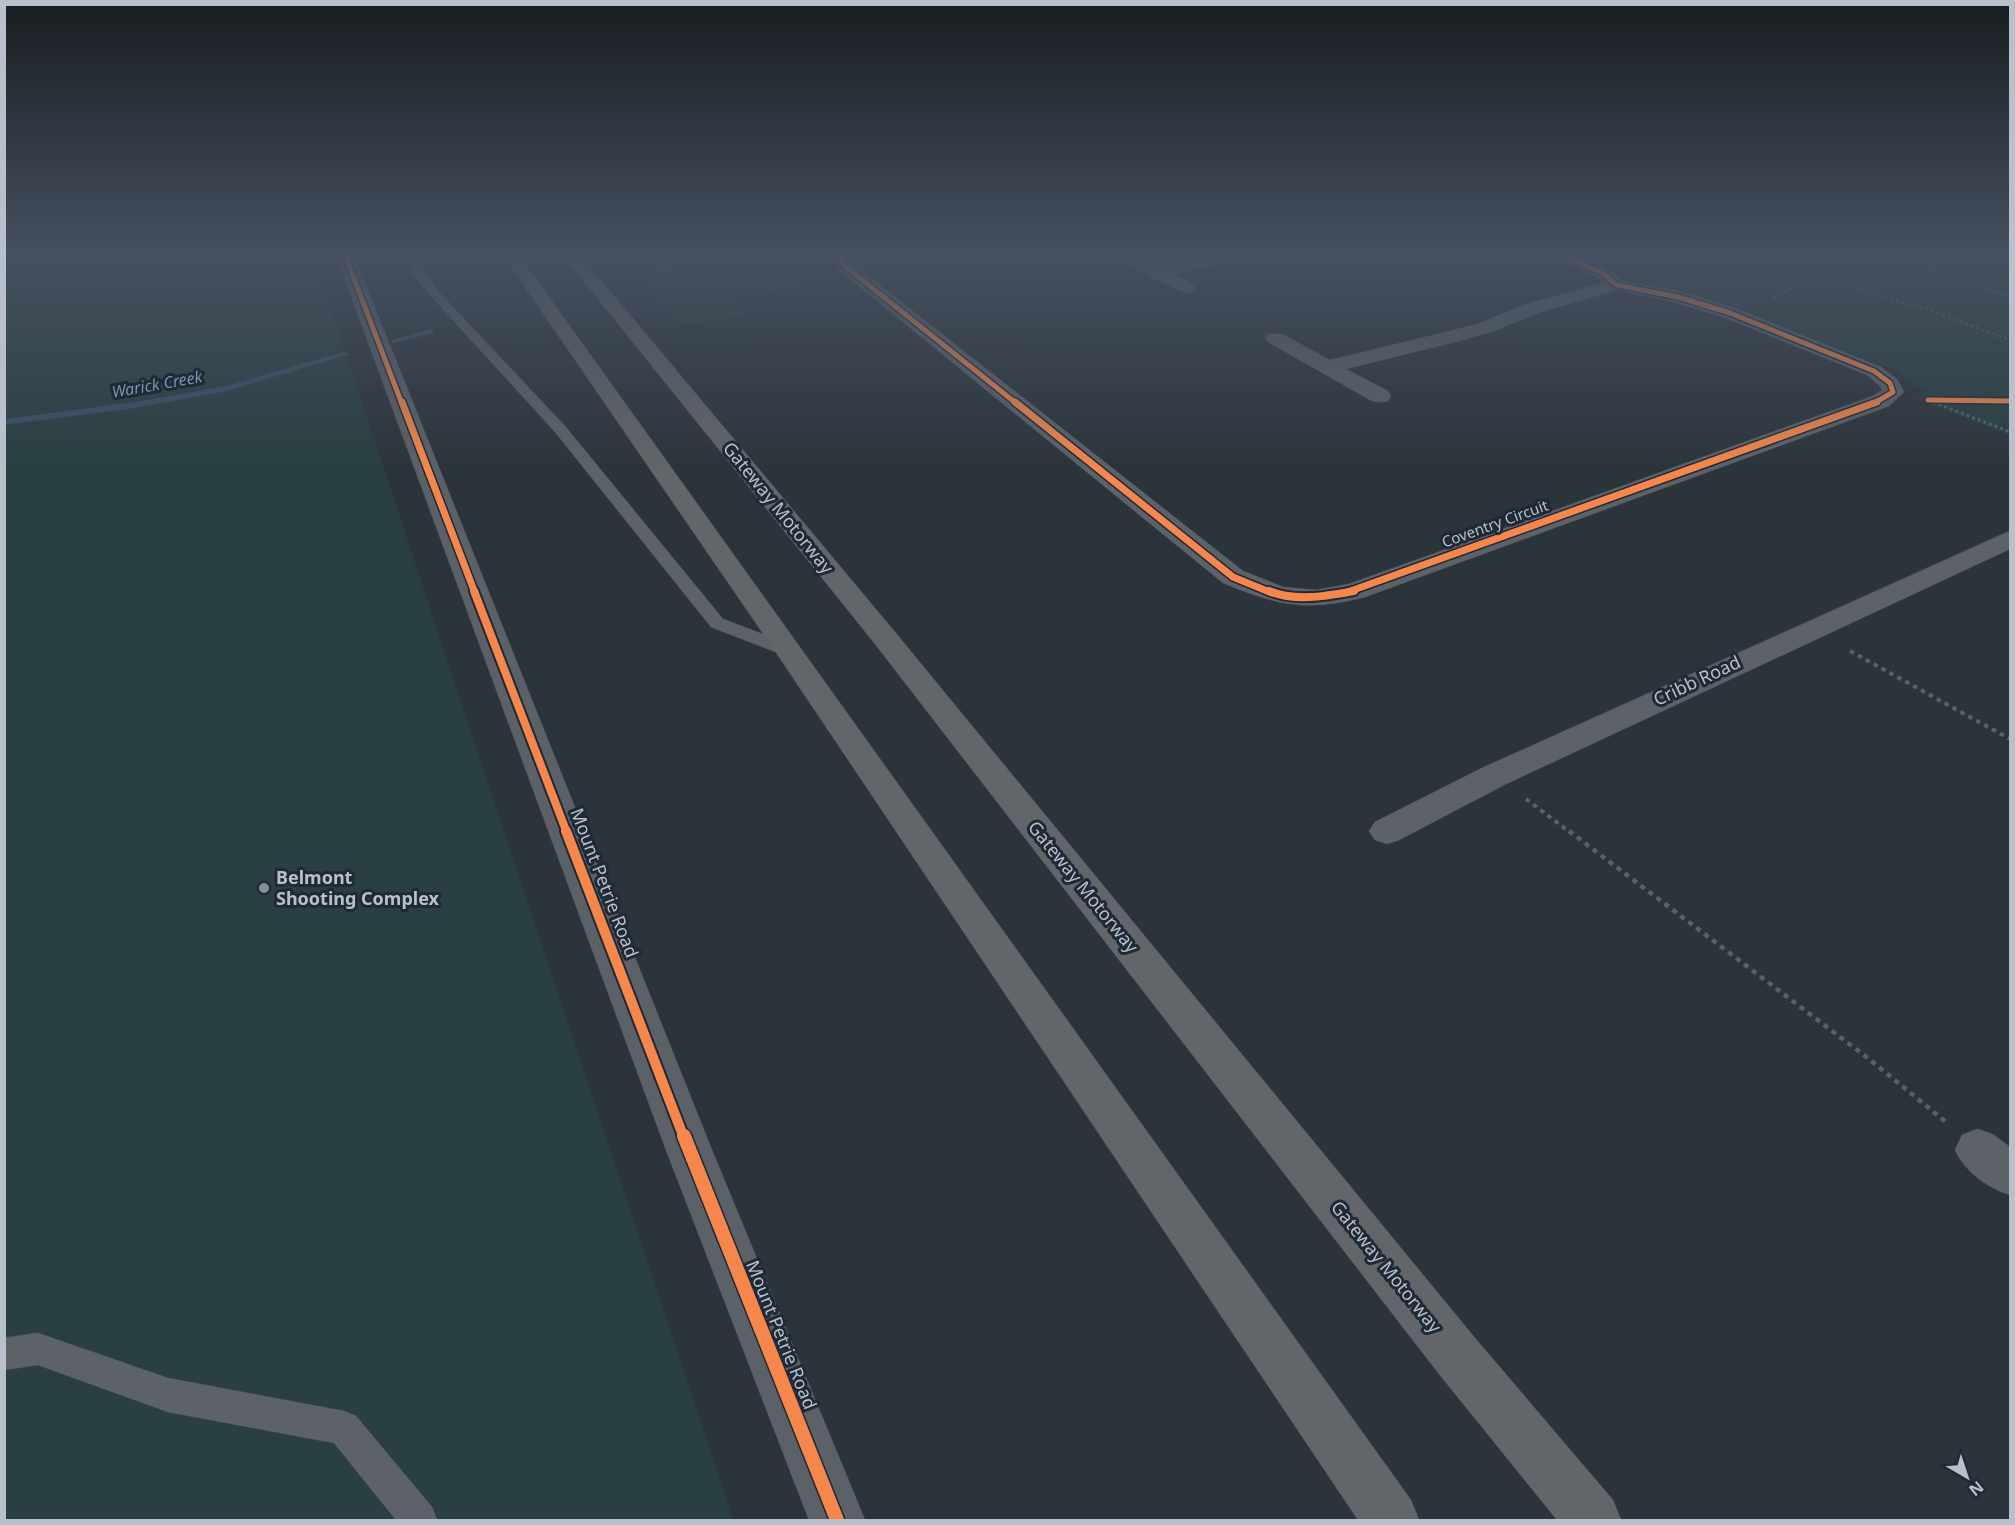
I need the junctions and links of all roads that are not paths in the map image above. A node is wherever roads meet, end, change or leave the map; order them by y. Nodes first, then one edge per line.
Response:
1 (372, 326) edge
2 (465, 326) edge
3 (561, 326) edge
4 (630, 326) edge
5 (920, 326) edge
6 (1489, 326) edge
7 (1763, 326) edge
8 (1275, 338) dead end
9 (1328, 367) junction
10 (1380, 396) dead end
11 (2010, 539) edge
12 (790, 651) junction
13 (1387, 831) dead end
14 (4, 1354) edge
15 (419, 1521) edge
16 (837, 1521) edge
17 (1391, 1521) edge
18 (1593, 1521) edge

1 - 16 street, Mount Petrie Road
2 - 12 lane
3 - 12 highway
4 - 18 highway, Gateway Motorway
5 - 7 street, Coventry Circuit
6 - 9 street
8 - 9 street
9 - 10 street
11 - 13 street, Cribb Road
12 - 17 highway
14 - 15 lane

